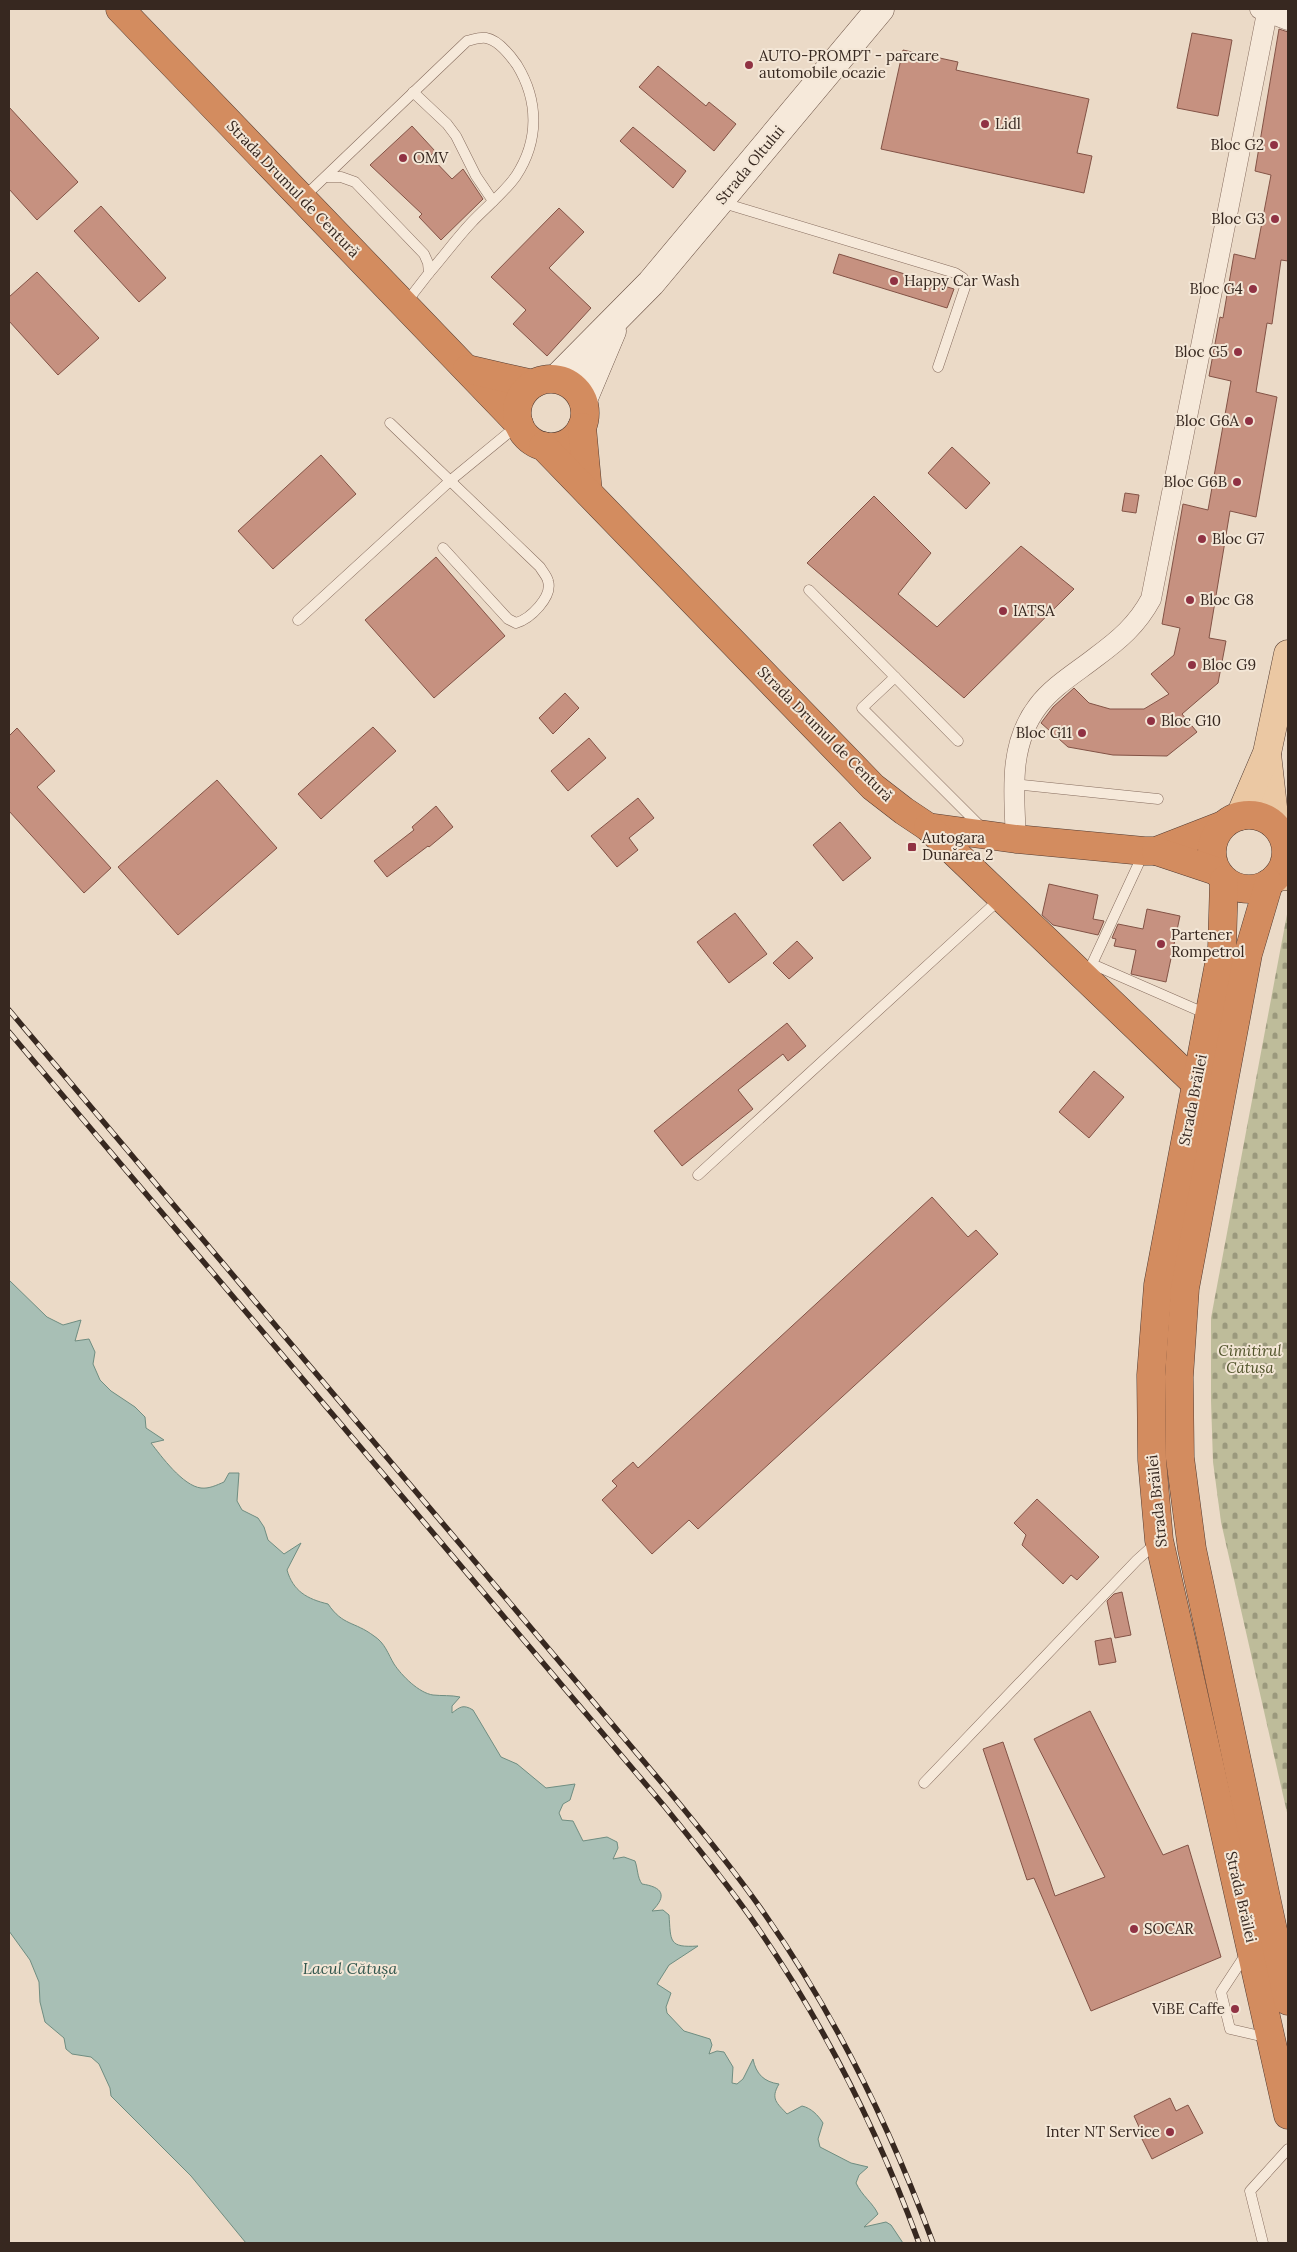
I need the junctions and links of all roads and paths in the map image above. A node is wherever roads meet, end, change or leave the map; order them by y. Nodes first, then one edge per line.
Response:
1 (120, 9) edge
2 (880, 9) edge
3 (1264, 11) edge
4 (1288, 20) edge
5 (413, 92) junction
6 (326, 177) junction
7 (302, 198) junction
8 (493, 200) junction
9 (719, 202) junction
10 (429, 273) junction
11 (405, 304) junction
12 (618, 318) junction
13 (938, 367) dead end
14 (467, 369) junction
15 (544, 382) junction
16 (583, 400) junction
17 (390, 423) dead end
18 (519, 424) junction
19 (582, 427) junction
20 (543, 446) junction
21 (451, 480) junction
22 (588, 492) junction
23 (443, 548) dead end
24 (809, 590) dead end
25 (298, 620) dead end
26 (1288, 654) edge
27 (895, 677) junction
28 (958, 741) dead end
29 (1267, 752) junction
30 (1013, 784) junction
31 (1158, 800) dead end
32 (1231, 820) junction
33 (928, 826) junction
34 (1281, 831) edge
35 (1003, 837) junction
36 (1150, 851) junction
37 (1220, 876) junction
38 (1278, 879) edge
39 (1002, 897) junction
40 (1086, 968) junction
41 (1210, 1016) junction
42 (1196, 1084) junction
43 (698, 1175) dead end
44 (1159, 1540) junction
45 (924, 1783) dead end
46 (1242, 1960) dead end
47 (1288, 2001) edge
48 (1272, 2039) junction
49 (1288, 2115) edge
50 (1288, 2148) edge
51 (1263, 2243) edge

1 - 7 highway, Strada Drumul de Centură
2 - 9 street, Strada Oltului
3 - 4 street
3 - 30 street
5 - 6 lane
5 - 8 lane
5 - 8 lane
6 - 7 lane
6 - 10 lane
7 - 11 highway, Strada Drumul de Centură
8 - 10 lane
9 - 12 street, Strada Oltului
9 - 13 lane
10 - 11 lane
11 - 14 highway, Strada Drumul de Centură
12 - 15 street, Strada Oltului
12 - 16 street, Strada Oltului
14 - 15 highway
14 - 18 highway, Strada Drumul de Centură
15 - 16 highway
15 - 18 highway
16 - 19 highway
17 - 21 lane
18 - 20 highway, Strada Drumul de Centură
18 - 21 lane
19 - 20 highway
19 - 22 highway
20 - 22 highway, Strada Drumul de Centură
21 - 23 lane
21 - 25 lane
22 - 33 highway, Strada Drumul de Centură
24 - 27 lane
26 - 29 main road, Strada Brăilei
27 - 28 lane
27 - 35 lane
29 - 32 main road, Strada Brăilei
29 - 34 main road, Strada Brăilei
30 - 31 lane
30 - 35 street
32 - 34 highway
32 - 36 highway, Strada Drumul de Centură
32 - 37 highway, Strada Brăilei
33 - 35 highway, Strada Drumul de Centură
33 - 39 highway
34 - 38 highway, Strada Brăilei
35 - 36 highway, Strada Drumul de Centură
36 - 37 highway, Strada Drumul de Centură
36 - 40 lane
37 - 38 highway
37 - 41 highway, Strada Brăilei
38 - 47 highway, Strada Brăilei
39 - 40 highway
39 - 43 lane
40 - 41 lane
40 - 42 highway
41 - 42 highway, Strada Brăilei
42 - 44 highway, Strada Brăilei
44 - 45 lane
44 - 48 highway, Strada Brăilei
46 - 48 lane
48 - 49 highway, Strada Brăilei
50 - 51 lane

